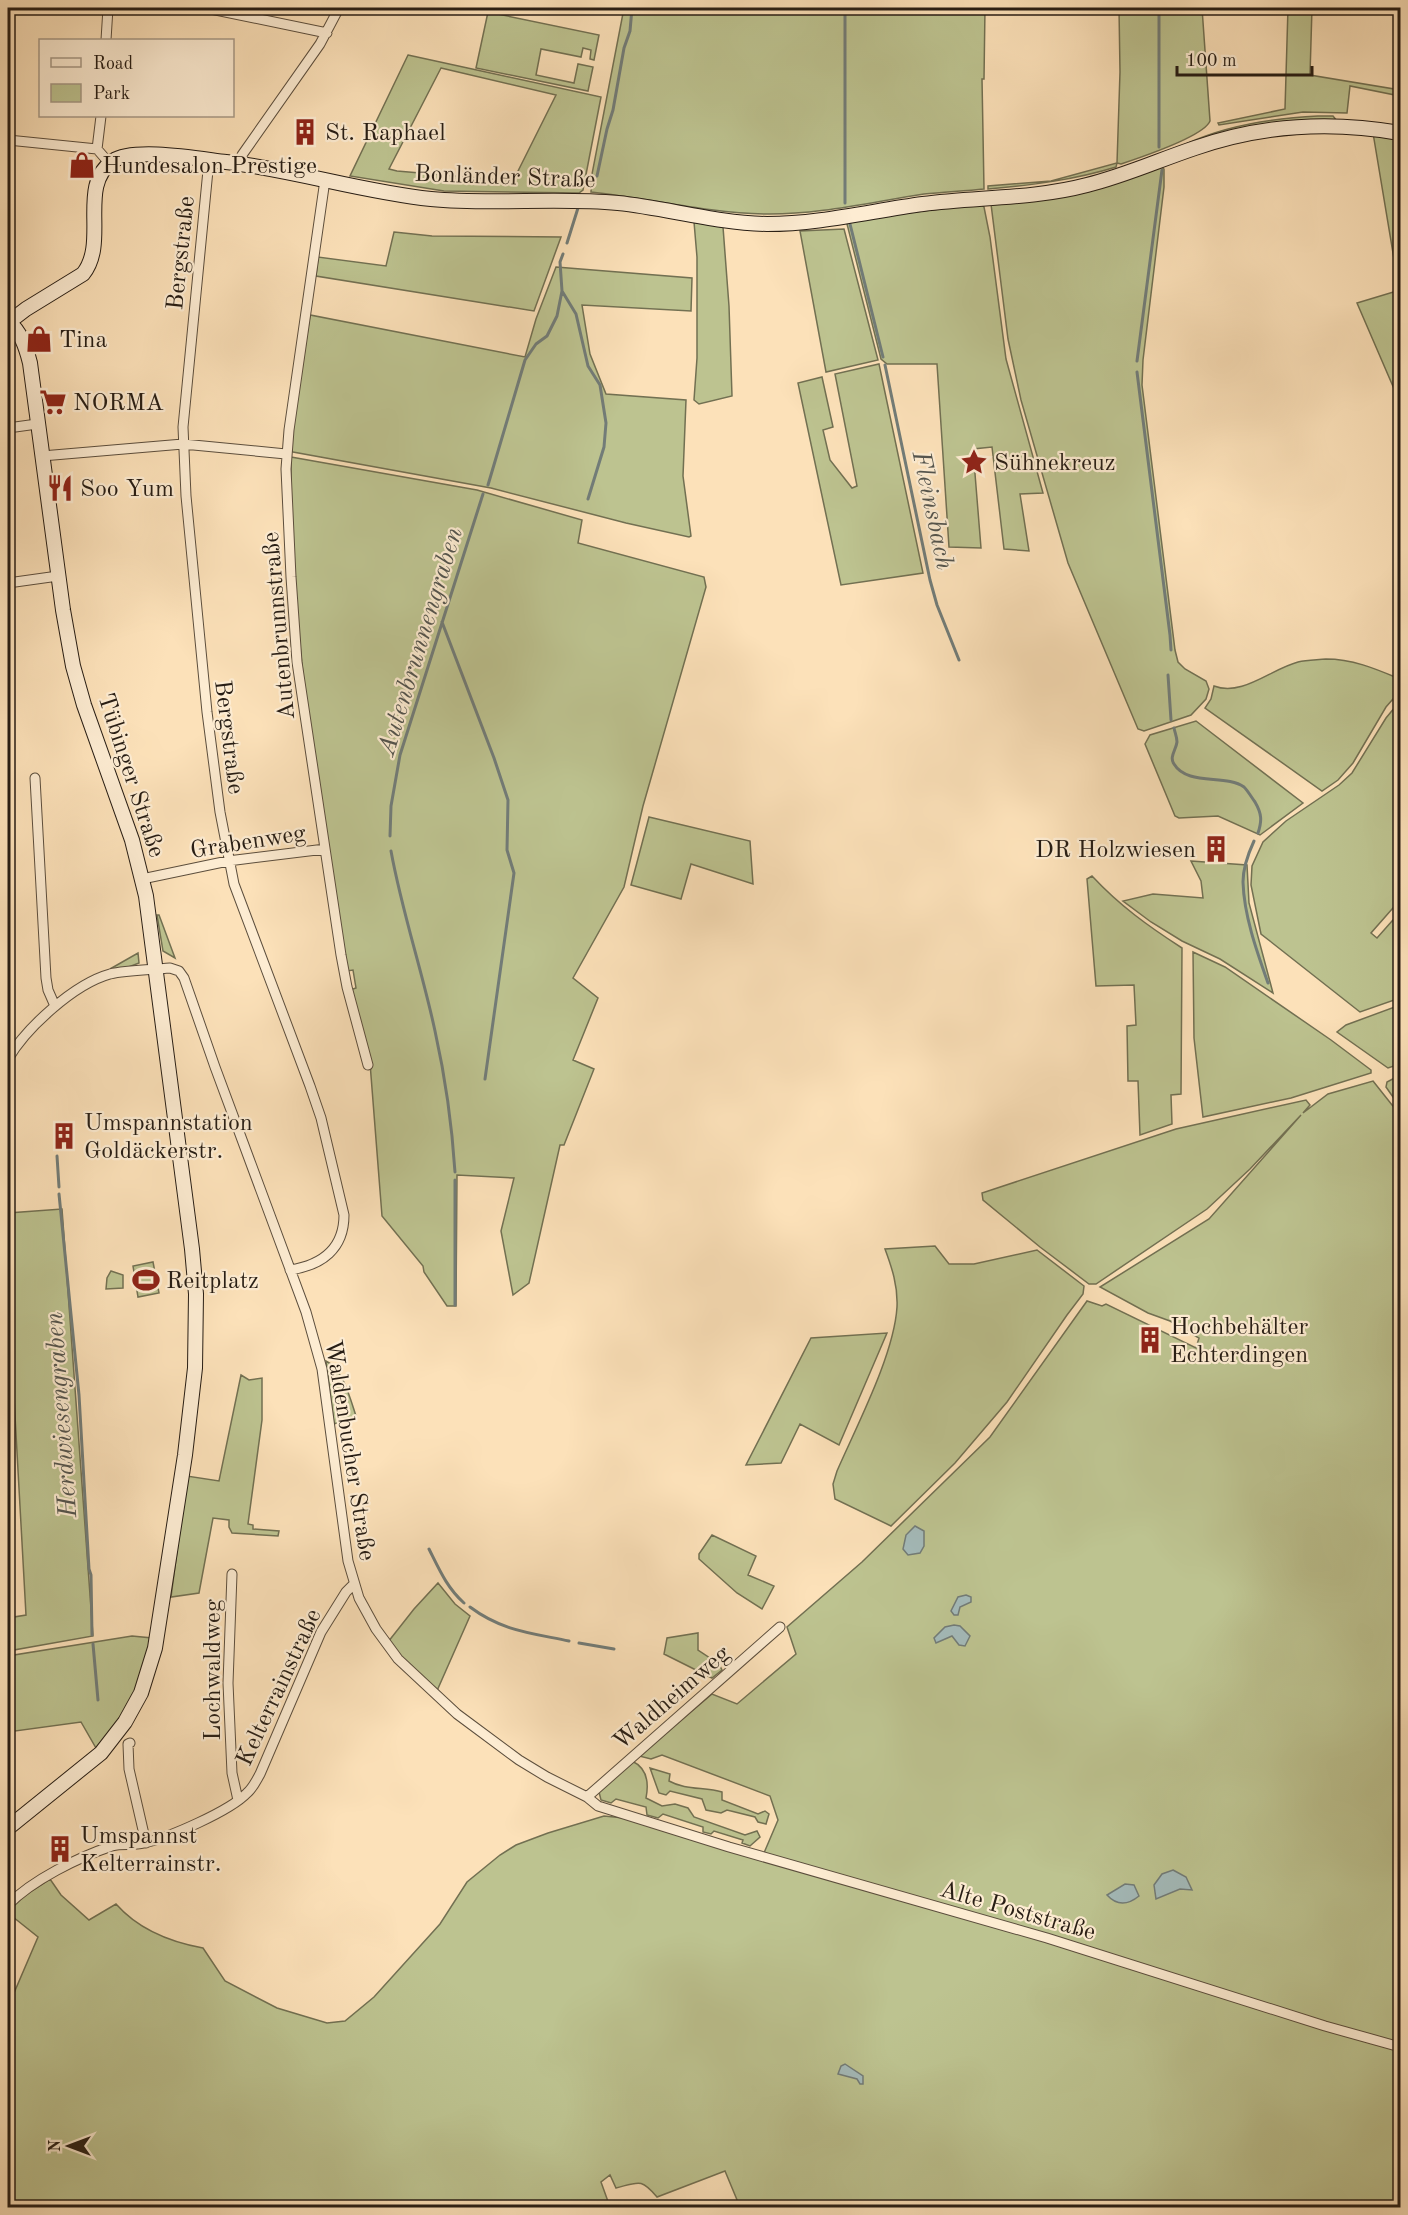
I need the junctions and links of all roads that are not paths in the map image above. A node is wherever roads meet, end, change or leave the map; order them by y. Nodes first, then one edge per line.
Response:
1 (108, 8) edge
2 (206, 8) edge
3 (339, 8) edge
4 (327, 33) junction
5 (106, 39) edge
6 (101, 117) edge
7 (1401, 133) edge
8 (8, 140) edge
9 (97, 149) junction
10 (209, 160) junction
11 (110, 164) junction
12 (240, 164) junction
13 (325, 180) junction
14 (8, 322) edge
15 (37, 424) junction
16 (8, 428) edge
17 (183, 444) junction
18 (286, 454) junction
19 (42, 456) junction
20 (58, 576) junction
21 (8, 583) edge
22 (35, 778) dead end
23 (325, 849) junction
24 (228, 861) junction
25 (142, 879) junction
26 (155, 970) junction
27 (55, 1006) junction
28 (8, 1056) edge
29 (368, 1065) dead end
30 (290, 1270) junction
31 (232, 1574) dead end
32 (354, 1584) junction
33 (780, 1627) dead end
34 (130, 1743) dead end
35 (587, 1797) junction
36 (238, 1800) junction
37 (623, 1814) joint
38 (8, 1828) edge
39 (146, 1843) junction
40 (8, 1905) edge
41 (1401, 2047) edge

1 - 5 street
2 - 4 street
3 - 4 street
4 - 12 street
6 - 9 street
7 - 13 main road, Bonländer Straße
8 - 9 street
9 - 11 street
10 - 11 main road, Bonländer Straße
10 - 12 main road, Bonländer Straße
10 - 17 street, Bergstraße
11 - 14 main road
12 - 13 main road, Bonländer Straße
13 - 18 street, Autenbrunnstraße
14 - 15 main road, Tübinger Straße
15 - 16 street
15 - 19 main road, Tübinger Straße
17 - 18 street
17 - 19 street
17 - 24 street, Bergstraße
18 - 23 street, Autenbrunnstraße
19 - 20 main road, Tübinger Straße
20 - 21 street
20 - 25 main road, Tübinger Straße
22 - 27 street
23 - 24 street, Grabenweg
23 - 29 street, Autenbrunnstraße
24 - 25 street, Grabenweg
24 - 30 street, Bergstraße
25 - 26 main road, Tübinger Straße
26 - 27 street, Waldenbucher Straße
26 - 30 street, Waldenbucher Straße
26 - 38 main road, Tübinger Straße
27 - 28 street, Waldenbucher Straße
30 - 32 street, Waldenbucher Straße
31 - 36 street, Lochwaldweg
32 - 35 street, Waldenbucher Straße
32 - 36 street, Kelterrainstraße
33 - 35 street, Waldheimweg
34 - 39 street
35 - 37 street, Waldenbucher Straße
36 - 39 street, Kelterrainstraße
37 - 41 street, Alte Poststraße
39 - 40 street, Kelterrainstraße

